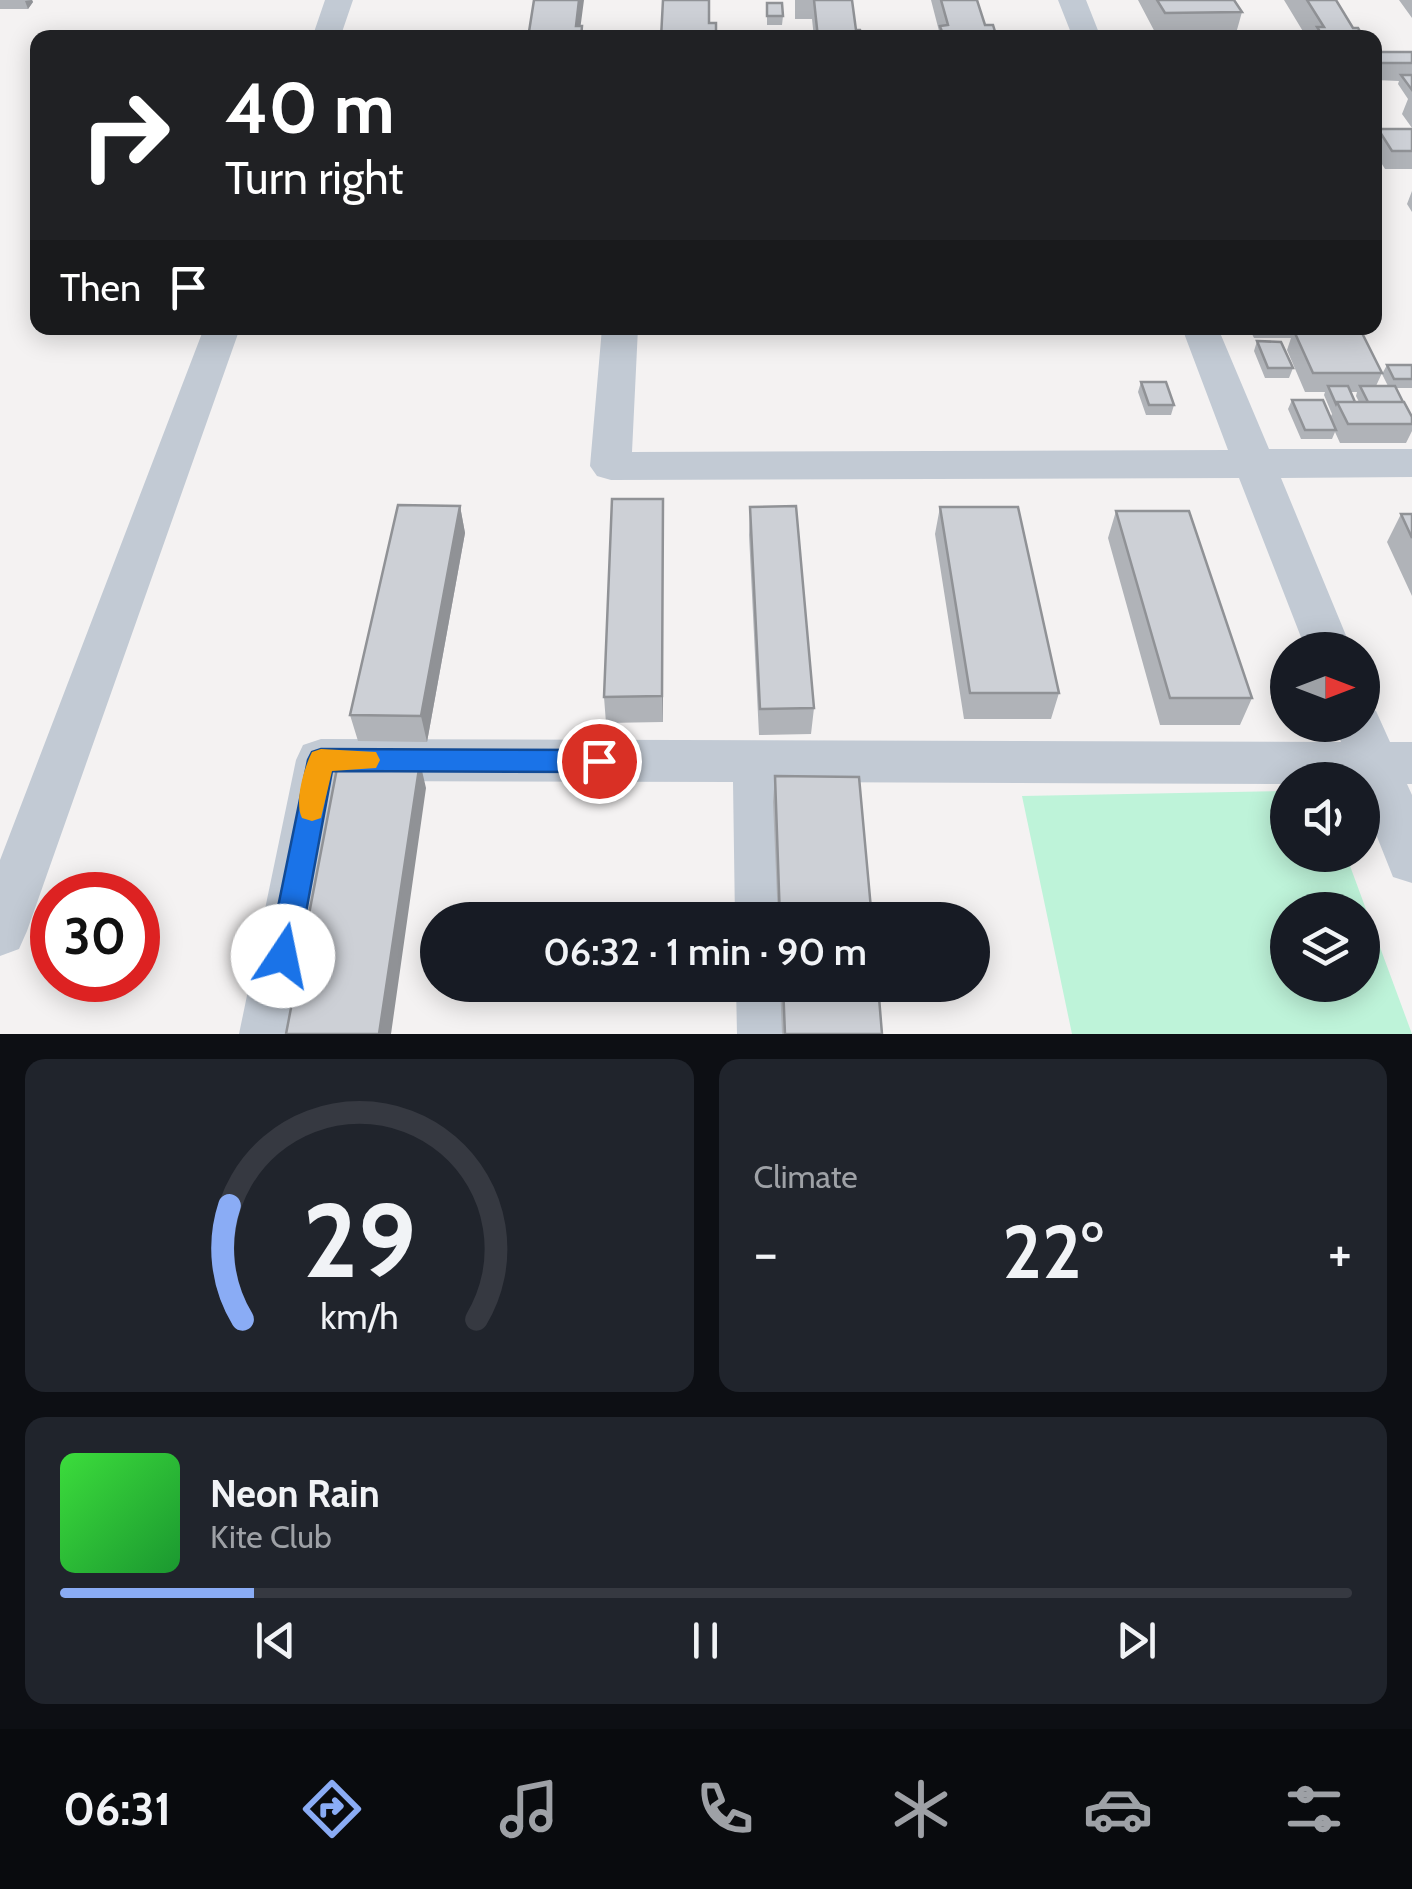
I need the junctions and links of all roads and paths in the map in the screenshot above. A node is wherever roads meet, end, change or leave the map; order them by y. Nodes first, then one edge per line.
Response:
1 (339, 0) edge
2 (1072, 0) edge
3 (329, 30) edge
4 (1083, 30) edge
5 (219, 335) edge
6 (620, 335) edge
7 (1203, 335) edge
8 (1412, 463) edge
9 (1254, 465) junction
10 (1321, 632) edge
11 (1381, 750) edge
12 (758, 761) junction
13 (1412, 860) edge
14 (762, 902) edge
15 (4, 910) edge
16 (765, 1002) edge
17 (268, 1034) edge
18 (766, 1034) edge

1 - 3 street
2 - 4 street
5 - 15 street
6 - 9 street
7 - 9 street
8 - 9 street
9 - 10 street
11 - 12 street
11 - 13 street
12 - 14 street
12 - 17 street
16 - 18 street

